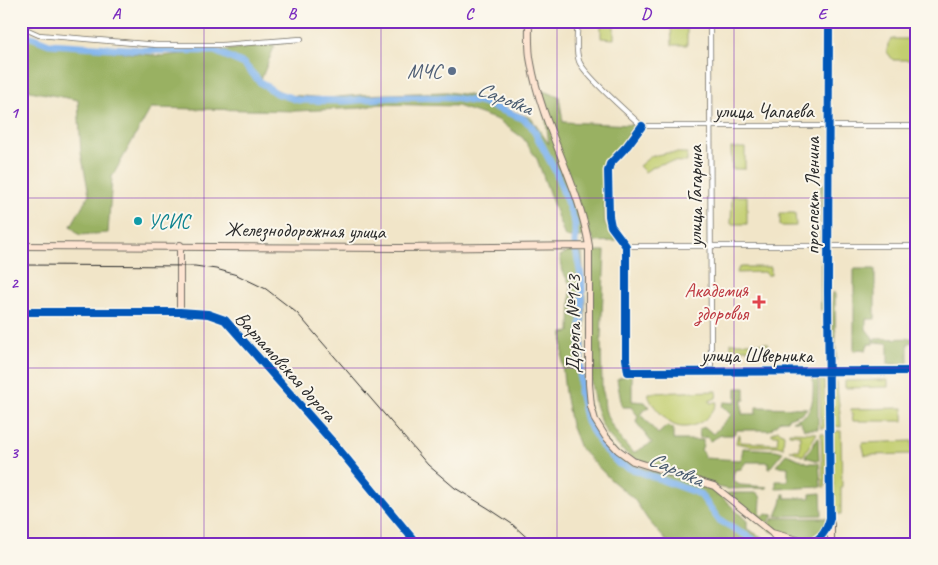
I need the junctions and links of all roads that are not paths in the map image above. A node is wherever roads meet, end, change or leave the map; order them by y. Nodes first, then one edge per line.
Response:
1 (528, 21) edge
2 (578, 21) edge
3 (710, 21) edge
4 (829, 21) edge
5 (21, 27) edge
6 (301, 38) dead end
7 (642, 126) junction
8 (710, 126) junction
9 (829, 126) junction
10 (917, 126) edge
11 (180, 245) junction
12 (21, 246) edge
13 (589, 246) junction
14 (626, 246) junction
15 (710, 246) junction
16 (828, 246) junction
17 (917, 246) edge
18 (21, 312) edge
19 (180, 312) junction
20 (828, 370) junction
21 (710, 371) junction
22 (917, 371) edge
23 (830, 518) junction
24 (772, 533) junction
25 (820, 538) junction
26 (808, 543) edge
27 (832, 543) edge
28 (417, 544) edge
29 (781, 544) edge
30 (814, 544) edge

1 - 13 street, Дорога №123
2 - 7 street
3 - 8 street, улица Гагарина
4 - 9 street, проспект Ленина
5 - 6 street
7 - 8 street, улица Чапаева
7 - 14 street
8 - 9 street, улица Чапаева
8 - 15 street, улица Гагарина
9 - 10 street, улица Чапаева
9 - 16 street, проспект Ленина
11 - 12 street, Железнодорожная улица
11 - 13 street, Железнодорожная улица
11 - 19 street
13 - 24 street, Дорога №123
14 - 15 street
14 - 21 street, улица Шверника
15 - 16 street
15 - 21 street, улица Гагарина
16 - 17 street
16 - 20 street, проспект Ленина
18 - 19 street, Варламовская дорога
19 - 28 street, Варламовская дорога
20 - 21 street, улица Шверника
20 - 22 street, улица Шверника
20 - 23 street, проспект Ленина
23 - 25 street
23 - 27 street, проспект Ленина
24 - 26 street, Дорога №123
24 - 29 street, Дорога №123
25 - 26 street
25 - 27 street
26 - 30 street, Дорога №123

